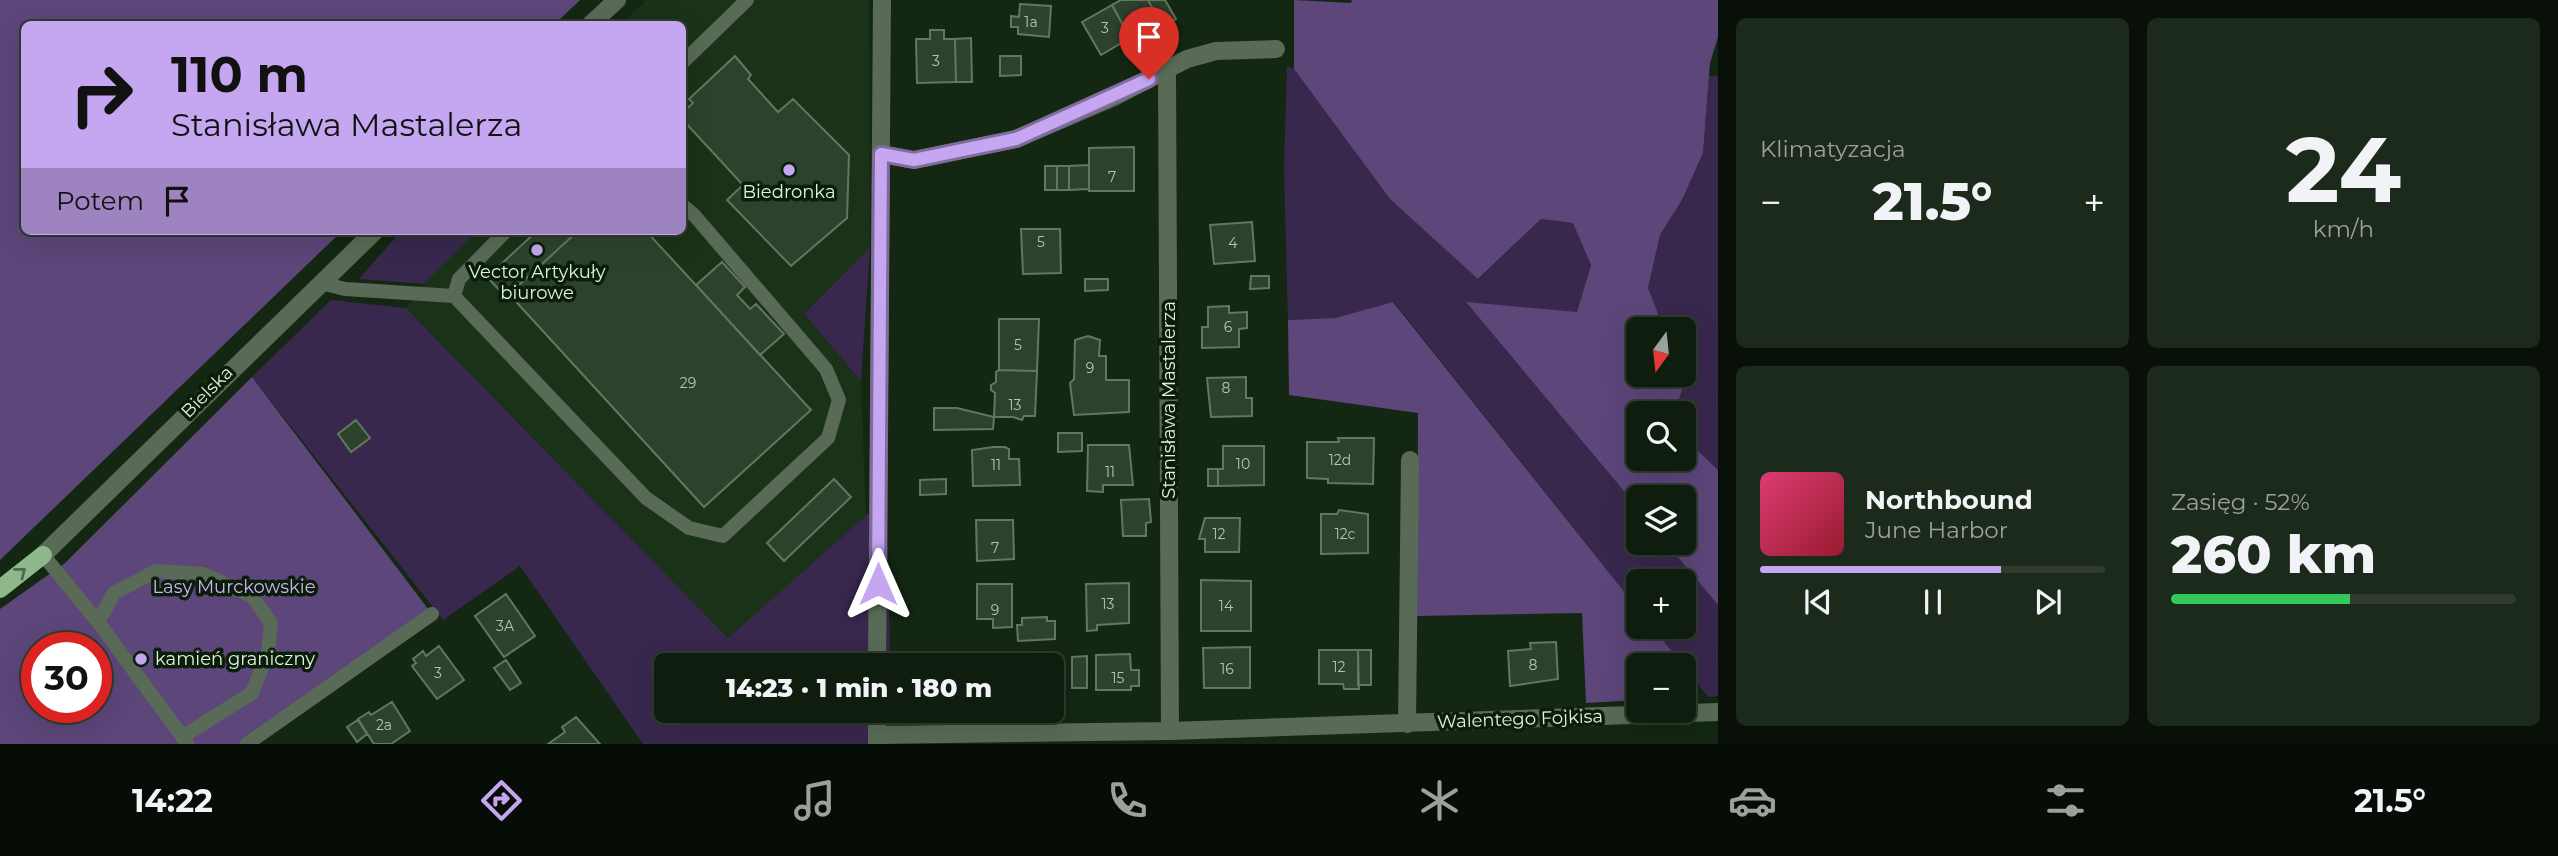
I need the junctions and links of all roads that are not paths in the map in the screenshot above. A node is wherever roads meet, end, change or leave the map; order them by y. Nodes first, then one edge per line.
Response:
1 (617, 0) edge
2 (747, 0) edge
3 (881, 0) edge
4 (594, 21) edge
5 (1276, 49) dead end
6 (686, 59) edge
7 (1167, 69) junction
8 (881, 154) junction
9 (686, 208) edge
10 (371, 235) edge
11 (502, 235) edge
12 (321, 283) junction
13 (454, 296) junction
14 (1410, 460) dead end
15 (43, 555) junction
16 (0, 589) edge
17 (432, 614) dead end
18 (98, 622) junction
19 (877, 653) edge
20 (1718, 712) edge
21 (1407, 724) junction
22 (1170, 731) junction
23 (877, 739) edge
24 (185, 740) edge
25 (247, 744) edge

1 - 4 street
2 - 6 lane
3 - 8 street
5 - 7 street
7 - 8 street
7 - 22 street, Stanisława Mastalerza
8 - 19 street
9 - 13 lane
10 - 12 street, Bielska
11 - 13 lane
12 - 13 lane
12 - 15 street, Bielska
14 - 21 street
16 -> 15 main road
15 - 18 lane
17 - 25 lane
18 - 24 lane
18 - 24 lane
20 - 21 street, Walentego Fojkisa
21 - 22 street, Walentego Fojkisa
22 - 23 street, Walentego Fojkisa

